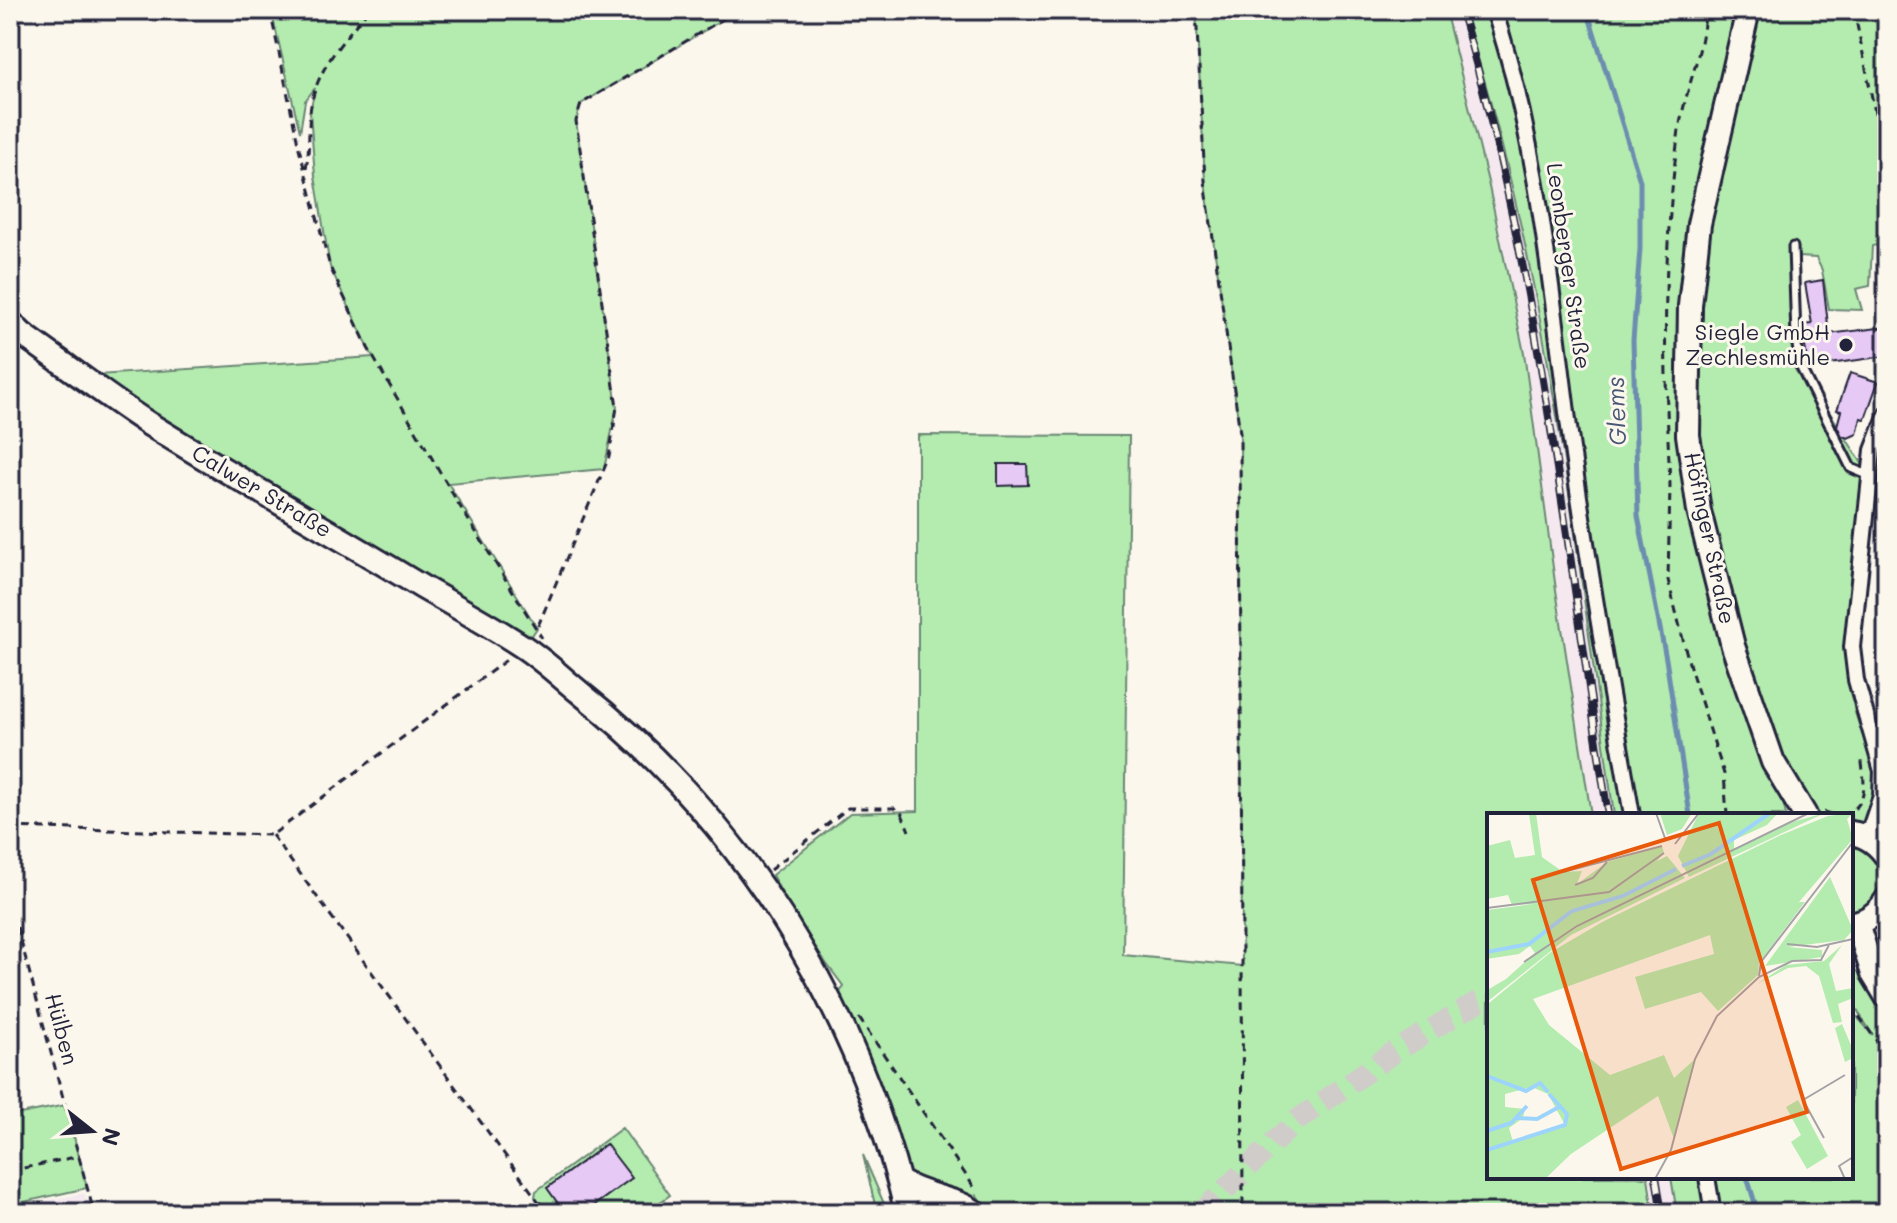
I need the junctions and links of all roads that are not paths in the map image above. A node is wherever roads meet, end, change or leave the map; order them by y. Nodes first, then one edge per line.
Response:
1 (1494, 10) edge
2 (1748, 10) edge
3 (1793, 247) dead end
4 (10, 322) edge
5 (1887, 414) edge
6 (1870, 476) junction
7 (1632, 813) edge
8 (1804, 813) edge
9 (1859, 835) edge
10 (1887, 857) edge
11 (1887, 899) edge
12 (1854, 923) edge
13 (1887, 997) edge
14 (1707, 1179) edge
15 (899, 1181) junction
16 (977, 1203) edge
17 (910, 1210) edge
18 (1713, 1213) edge

1 - 7 street, Leonberger Straße
2 - 8 main road, Höfinger Straße
3 - 6 lane
4 - 15 main road, Calwer Straße
5 - 6 street
6 - 9 street
9 - 10 main road
11 - 12 main road
12 - 13 main road
14 - 18 street
15 - 16 main road
15 - 17 main road, Calwer Straße

